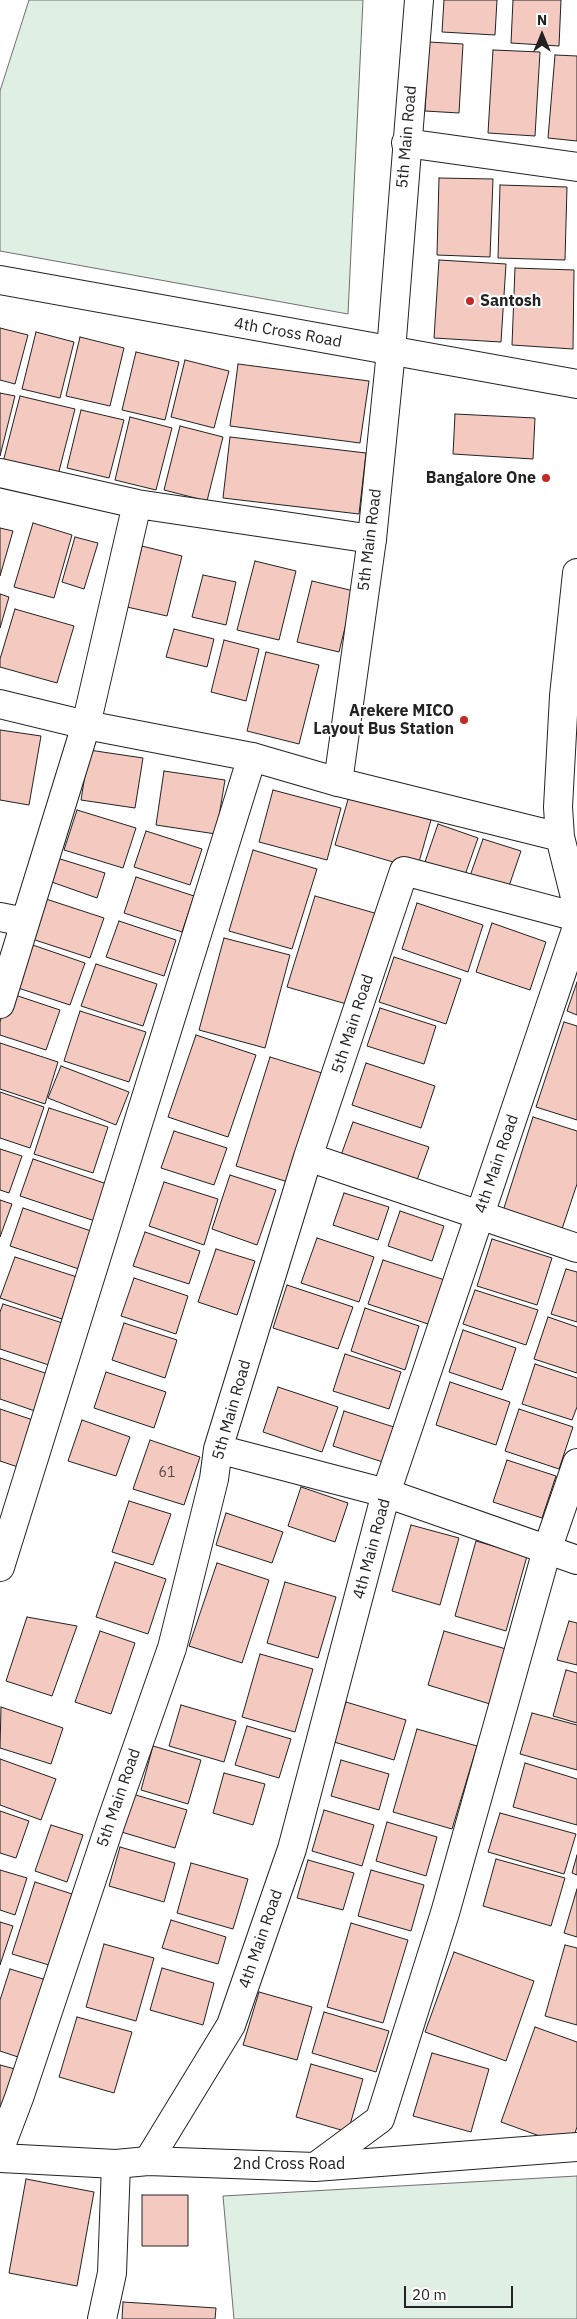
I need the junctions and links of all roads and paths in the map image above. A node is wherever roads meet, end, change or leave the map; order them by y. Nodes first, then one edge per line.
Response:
1 (419, 0) edge
2 (406, 143) junction
3 (577, 167) edge
4 (0, 280) edge
5 (391, 351) junction
6 (577, 384) edge
7 (0, 472) edge
8 (137, 504) junction
9 (372, 538) junction
10 (577, 573) edge
11 (0, 704) edge
12 (86, 725) junction
13 (252, 757) junction
14 (338, 782) junction
15 (560, 837) junction
16 (577, 905) edge
17 (577, 917) edge
18 (13, 919) edge
19 (577, 927) edge
20 (0, 1004) edge
21 (308, 1157) junction
22 (480, 1214) junction
23 (577, 1248) edge
24 (218, 1449) junction
25 (577, 1463) edge
26 (386, 1493) junction
27 (9, 1507) edge
28 (547, 1550) junction
29 (577, 1560) edge
30 (0, 1567) edge
31 (0, 2148) edge
32 (577, 2148) edge
33 (0, 2158) edge
34 (148, 2161) junction
35 (116, 2164) junction
36 (315, 2167) junction
37 (102, 2319) edge

1 - 2 street, 5th Main Road
2 - 3 street
2 - 5 street, 5th Main Road
4 - 5 street, 4th Cross Road
5 - 6 street, 4th Cross Road
5 - 9 street, 5th Main Road
7 - 8 street
8 - 9 street
8 - 12 street
9 - 14 street, 5th Main Road
10 - 15 street
11 - 12 street
12 - 13 street
12 - 18 street
13 - 14 street
13 - 27 street
14 - 15 street
15 - 16 street
17 - 21 street, 5th Main Road
18 - 20 street
19 - 22 street, 4th Main Road
21 - 22 street
21 - 24 street, 5th Main Road
22 - 23 street
22 - 26 street, 4th Main Road
24 - 26 street
24 - 31 street, 5th Main Road
25 - 28 street
26 - 28 street
26 - 34 street, 4th Main Road
27 - 30 street
28 - 29 street
28 - 36 street
32 - 36 street, 2nd Cross Road
33 - 35 street, 2nd Cross Road
34 - 35 street, 2nd Cross Road
34 - 36 street, 2nd Cross Road
35 - 37 street

